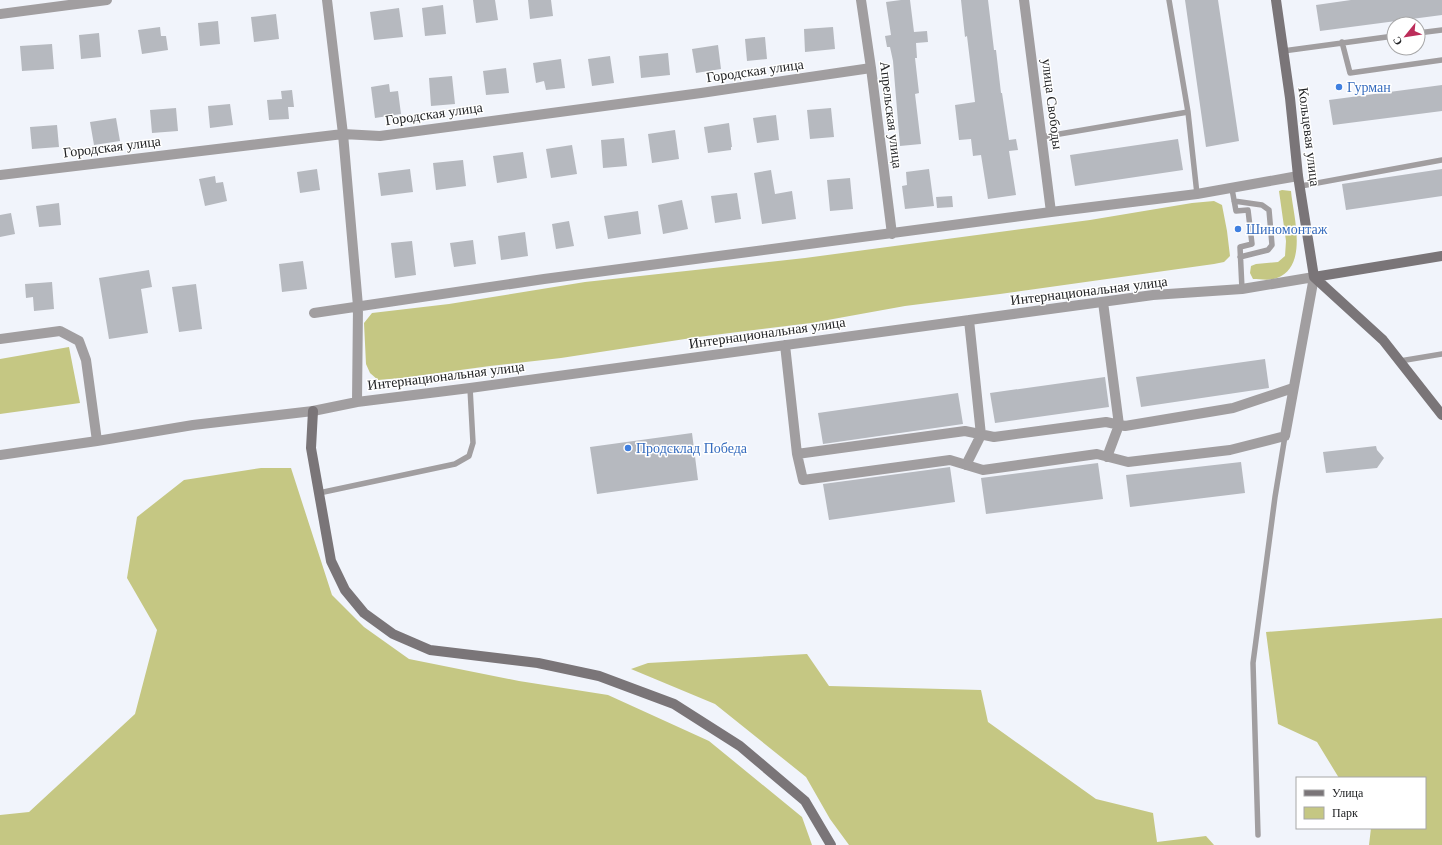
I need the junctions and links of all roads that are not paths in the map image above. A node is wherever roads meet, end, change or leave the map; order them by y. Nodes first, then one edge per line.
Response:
1 (107, 0) edge
2 (327, 0) edge
3 (861, 0) edge
4 (1024, 0) edge
5 (1169, 0) edge
6 (1276, 0) edge
7 (0, 14) edge
8 (1442, 30) edge
9 (1426, 32) edge
10 (1386, 37) edge
11 (1342, 42) junction
12 (1283, 51) junction
13 (1442, 60) edge
14 (871, 68) junction
15 (1188, 112) junction
16 (343, 134) junction
17 (1042, 137) junction
18 (1442, 160) edge
19 (0, 175) edge
20 (1298, 176) junction
21 (1301, 186) junction
22 (1232, 189) junction
23 (1197, 194) junction
24 (1234, 201) junction
25 (1051, 212) junction
26 (892, 234) junction
27 (1240, 256) junction
28 (1442, 256) edge
29 (1314, 277) junction
30 (1242, 289) junction
31 (1103, 302) junction
32 (358, 306) junction
33 (314, 313) dead end
34 (969, 320) junction
35 (0, 339) edge
36 (785, 345) junction
37 (1442, 354) edge
38 (1399, 361) junction
39 (470, 388) junction
40 (1293, 388) junction
41 (357, 402) junction
42 (313, 411) junction
43 (1442, 415) edge
44 (1119, 425) junction
45 (981, 435) junction
46 (1285, 436) junction
47 (96, 441) junction
48 (797, 454) junction
49 (0, 455) edge
50 (1107, 457) junction
51 (966, 465) junction
52 (319, 493) junction
53 (1258, 835) dead end
54 (831, 845) edge

1 - 7 street
2 - 16 street
3 - 14 street, Апрельская улица
4 - 17 street, улица Свободы
5 - 15 lane
6 - 12 street, Кольцевая улица
8 - 9 lane
10 - 11 lane
11 - 12 lane
11 - 13 lane
12 - 20 street, Кольцевая улица
14 - 16 street, Городская улица
14 - 26 street, Апрельская улица
15 - 17 lane
15 - 23 lane
16 - 19 street, Городская улица
16 - 32 street
17 - 25 street, улица Свободы
18 - 21 lane
20 - 21 street, Кольцевая улица
20 - 22 street
21 - 29 street, Кольцевая улица
22 - 23 street
22 - 24 lane
23 - 25 street
24 - 27 lane
24 - 27 lane
25 - 26 street
26 - 32 street
27 - 30 lane
28 - 29 street, Интернациональная улица
29 - 30 street, Интернациональная улица
29 - 38 street
29 - 40 street
30 - 31 street, Интернациональная улица
31 - 34 street, Интернациональная улица
31 - 44 street
32 - 33 street
32 - 41 street
34 - 36 street, Интернациональная улица
34 - 45 street
35 - 47 street
36 - 39 street, Интернациональная улица
36 - 48 street
37 - 38 lane
38 - 43 street
39 - 41 street, Интернациональная улица
39 - 52 lane
40 - 44 street
40 - 46 street
41 - 42 street, Интернациональная улица
42 - 47 street, Интернациональная улица
42 - 52 street
44 - 45 street
44 - 50 street
45 - 48 street
45 - 51 street
46 - 50 street
46 - 53 lane
47 - 49 street, Интернациональная улица
48 - 51 street
50 - 51 street
52 - 54 street

